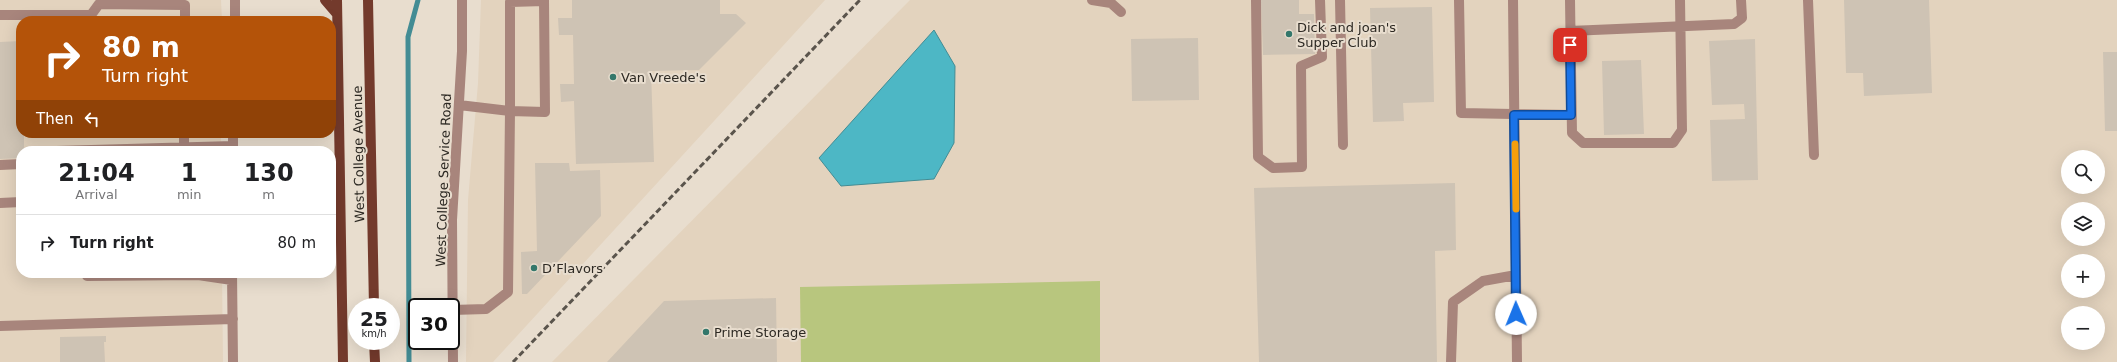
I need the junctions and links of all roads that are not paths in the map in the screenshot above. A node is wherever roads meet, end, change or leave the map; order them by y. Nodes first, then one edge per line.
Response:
1 (235, 0) edge
2 (325, 0) edge
3 (336, 0) edge
4 (368, 0) edge
5 (462, 0) edge
6 (544, 0) edge
7 (1092, 0) edge
8 (1256, 0) edge
9 (1320, 0) edge
10 (1340, 0) edge
11 (1459, 0) edge
12 (1513, 0) edge
13 (1570, 0) edge
14 (1680, 0) edge
15 (1742, 0) edge
16 (1808, 0) edge
17 (1121, 12) dead end
18 (337, 14) junction
19 (0, 15) edge
20 (185, 16) edge
21 (235, 16) edge
22 (1680, 26) junction
23 (1570, 31) junction
24 (459, 105) junction
25 (510, 111) junction
26 (1514, 115) junction
27 (1571, 115) junction
28 (1343, 145) dead end
29 (1814, 155) dead end
30 (16, 164) edge
31 (0, 165) edge
32 (16, 202) edge
33 (0, 203) edge
34 (1516, 275) junction
35 (232, 278) edge
36 (374, 298) edge
37 (452, 298) edge
38 (460, 310) edge
39 (233, 319) junction
40 (0, 326) edge
41 (374, 350) edge
42 (453, 350) edge
43 (233, 362) edge
44 (343, 362) edge
45 (375, 362) edge
46 (453, 362) edge
47 (1451, 362) edge
48 (1517, 362) edge

1 - 21 street
2 - 18 main road
3 - 18 main road, West College Avenue
4 - 36 main road, West College Avenue
5 - 24 street, West College Service Road
6 - 25 street
6 - 25 street
7 - 17 street
8 - 9 street
10 - 28 street
11 - 26 street
12 - 26 street
13 - 23 street
14 - 22 street
15 - 22 street
16 - 29 street
18 - 44 main road, West College Avenue
19 - 20 street
22 - 23 street
22 - 27 street
23 - 27 street
24 - 25 street
24 - 37 street, West College Service Road
25 - 38 street
26 - 27 street
26 - 34 street
30 - 31 street
32 - 33 street
34 - 47 street
34 - 48 street
35 - 39 street
39 - 40 street
39 - 43 street
41 - 45 main road
42 - 46 street, West College Service Road

